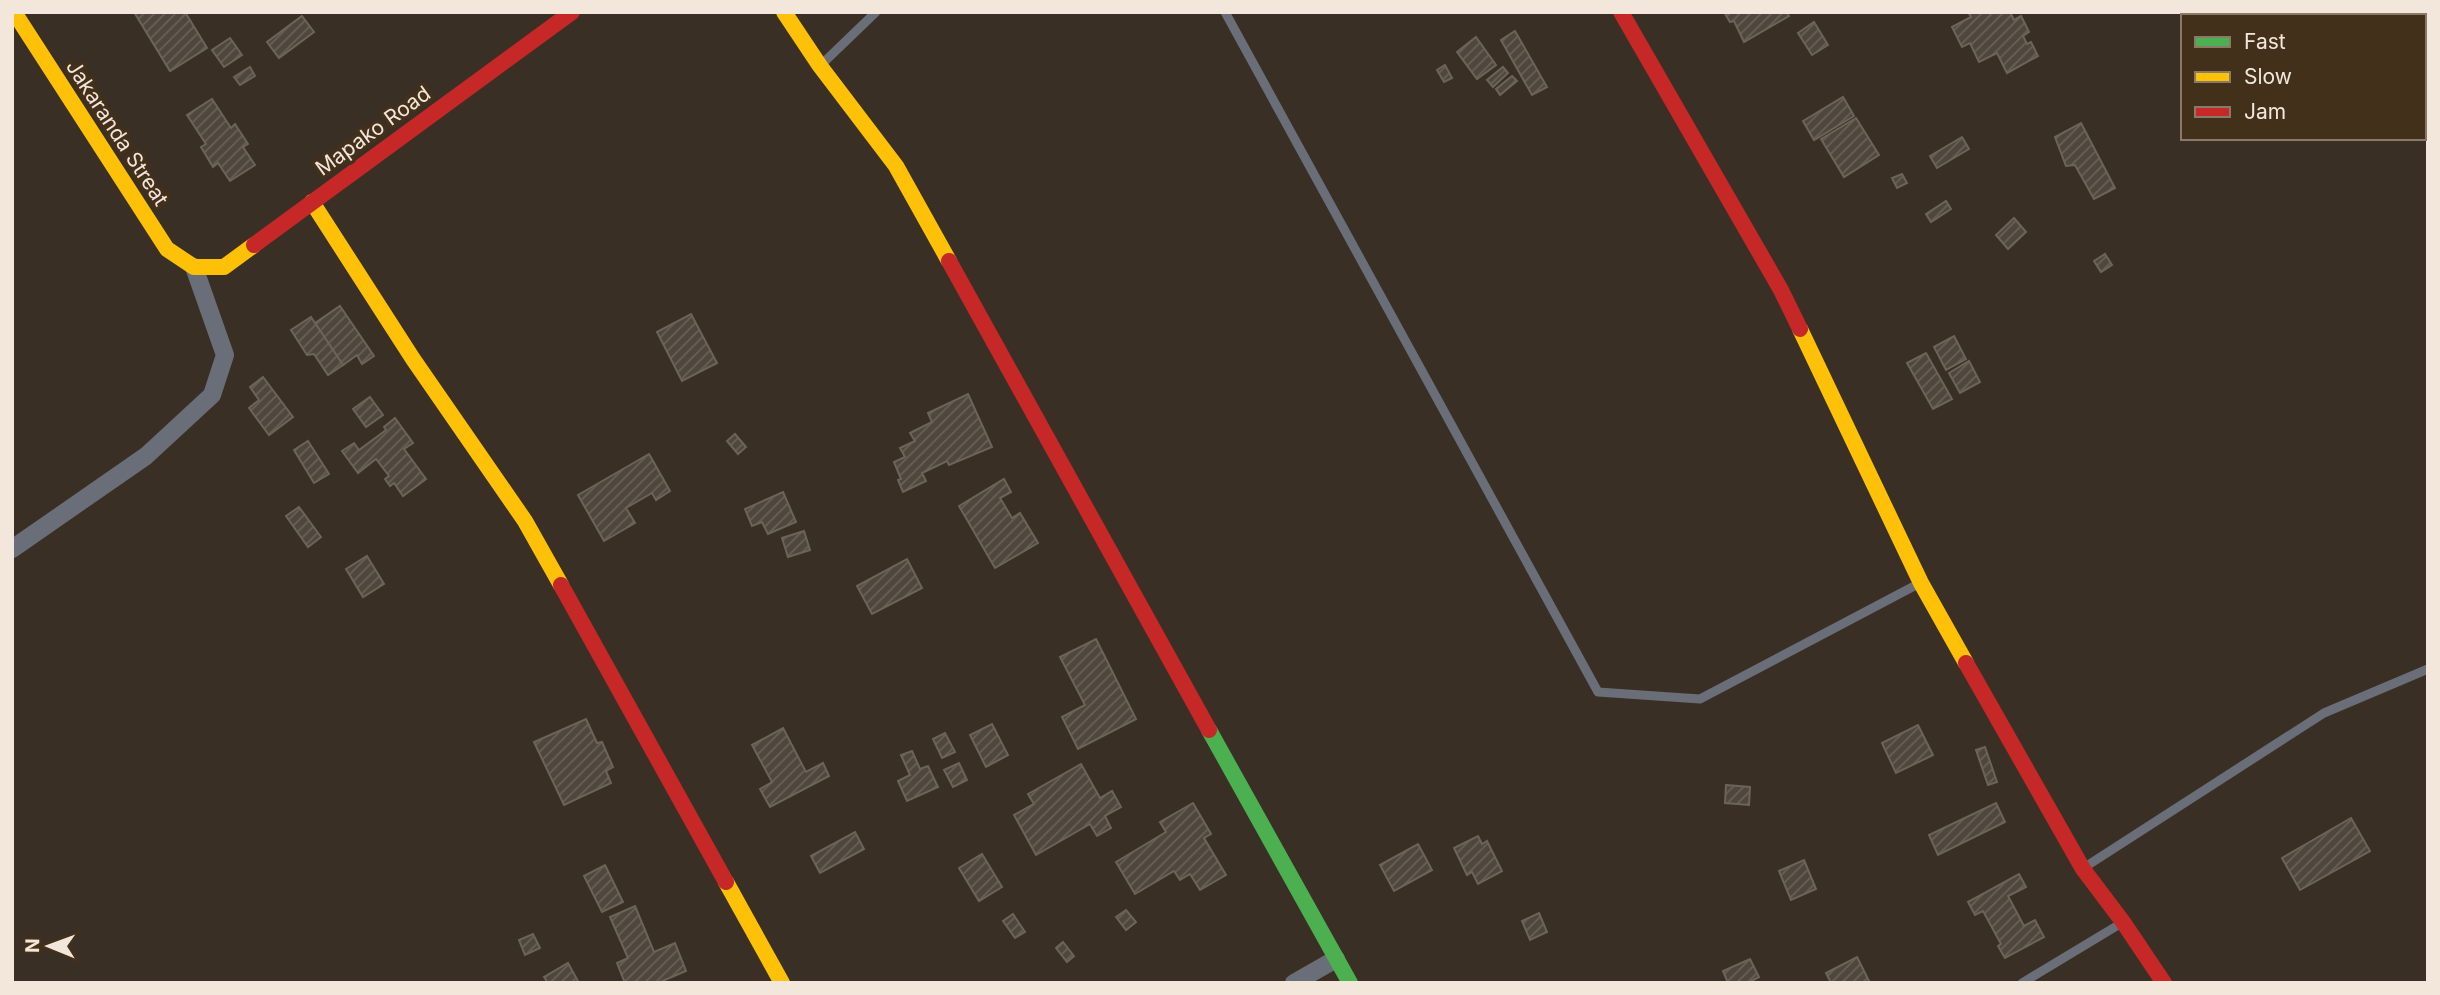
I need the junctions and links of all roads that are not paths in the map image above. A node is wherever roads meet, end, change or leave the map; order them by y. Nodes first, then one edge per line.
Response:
1 (14, 12) edge
2 (572, 12) edge
3 (784, 12) edge
4 (876, 12) edge
5 (1225, 12) edge
6 (1621, 12) edge
7 (820, 66) junction
8 (312, 202) junction
9 (194, 267) junction
10 (12, 549) edge
11 (1921, 583) junction
12 (2428, 669) edge
13 (2083, 869) junction
14 (2123, 922) junction
15 (1336, 959) junction
16 (782, 983) edge
17 (1294, 983) edge
18 (1350, 983) edge
19 (2022, 983) edge
20 (2164, 983) edge

1 - 9 street, Jakaranda Streat
2 - 8 street, Mapako Road
3 - 7 street
4 - 7 lane
5 - 11 lane
6 - 11 street
7 - 15 street
8 - 9 street, Mapako Road
8 - 16 street
9 - 10 street
11 - 13 street
12 - 13 lane
13 - 14 street
14 - 19 lane
14 - 20 street
15 - 17 street
15 - 18 street

